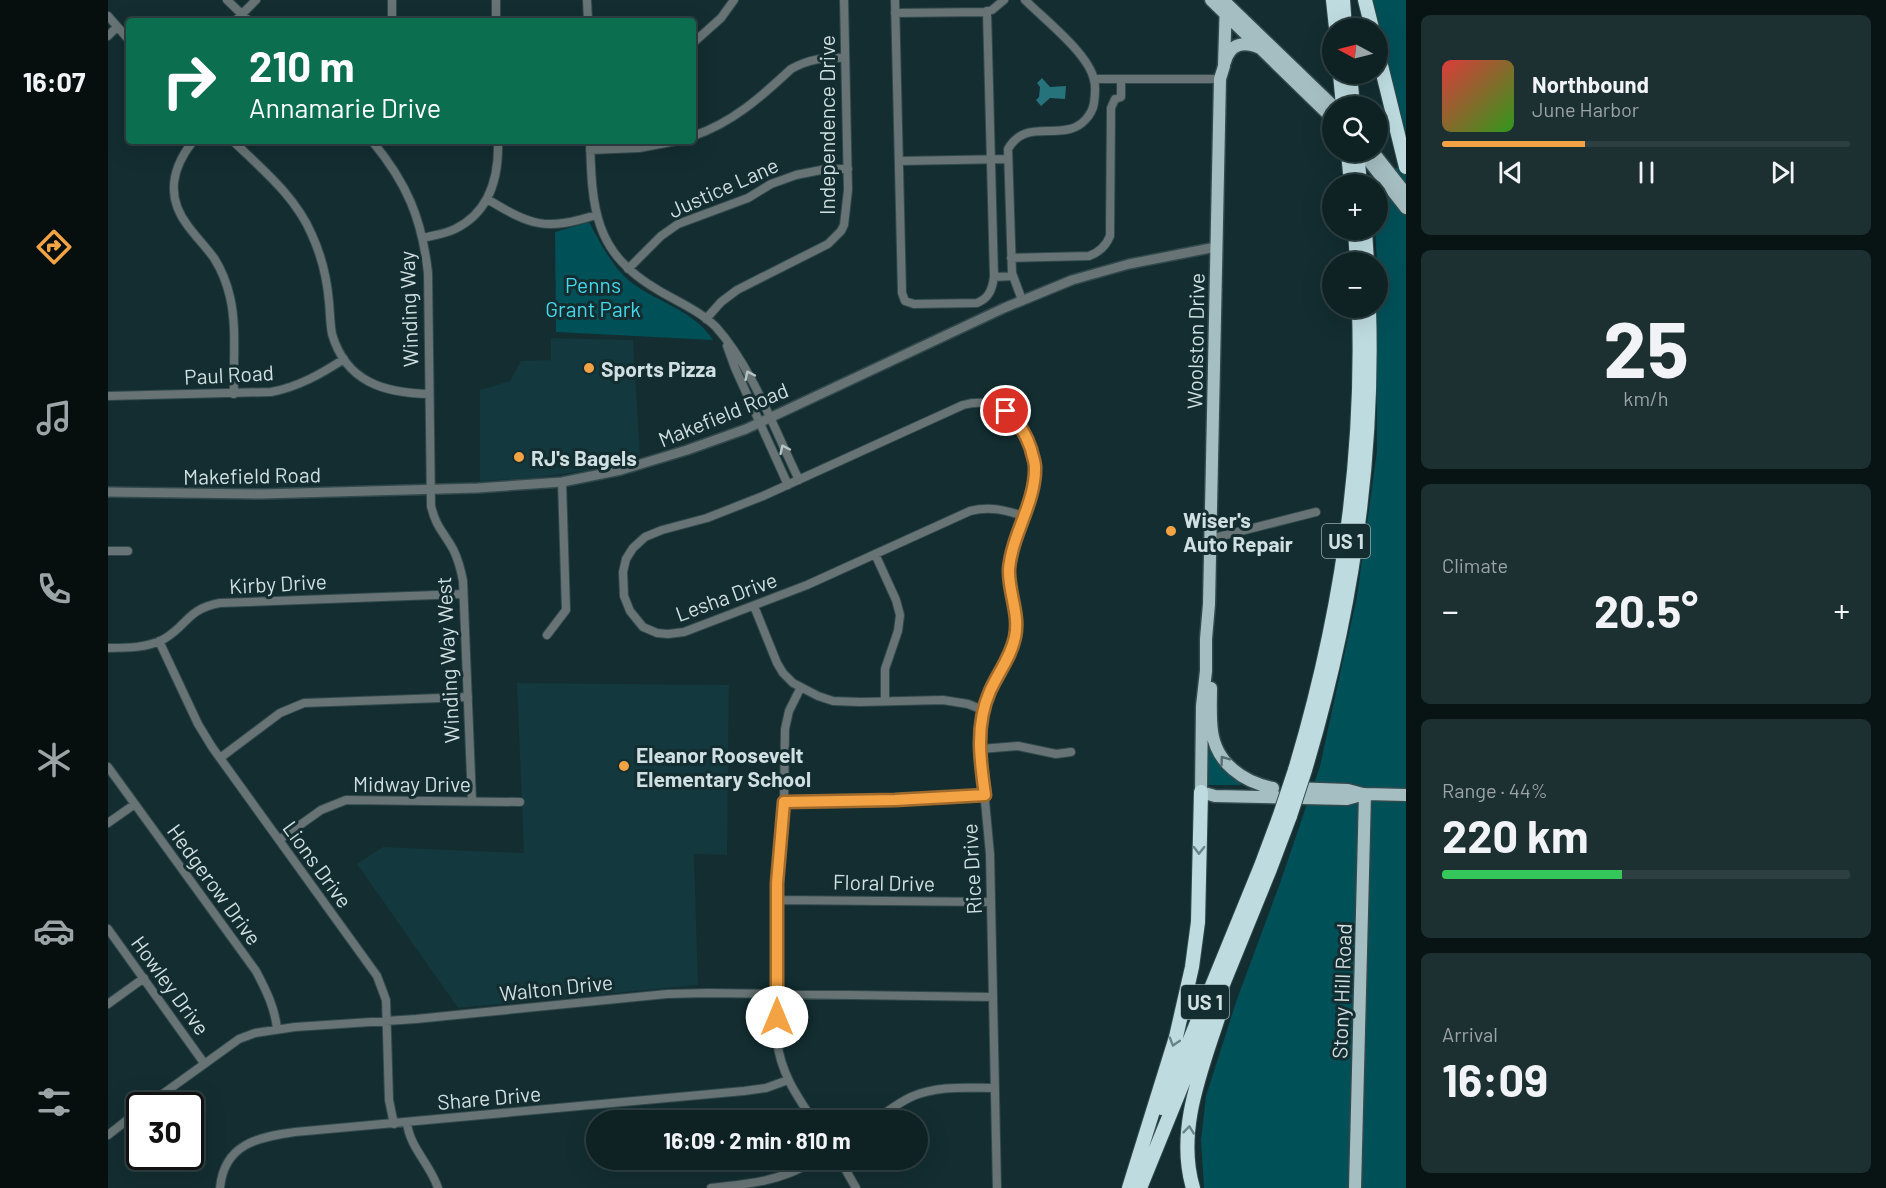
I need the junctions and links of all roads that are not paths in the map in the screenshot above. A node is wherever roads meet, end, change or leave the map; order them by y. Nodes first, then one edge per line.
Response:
1 (227, 0) edge
2 (256, 0) edge
3 (392, 0) edge
4 (496, 0) edge
5 (587, 0) edge
6 (734, 0) edge
7 (844, 0) edge
8 (895, 0) edge
9 (1004, 0) edge
10 (1025, 0) edge
11 (1333, 0) edge
12 (1343, 0) edge
13 (1365, 0) edge
14 (1221, 3) edge
15 (987, 11) junction
16 (242, 14) junction
17 (895, 14) junction
18 (108, 16) edge
19 (238, 18) edge
20 (246, 18) edge
21 (392, 18) edge
22 (496, 18) edge
23 (588, 18) edge
24 (1335, 18) edge
25 (1344, 18) edge
26 (1370, 18) edge
27 (117, 27) junction
28 (108, 36) edge
29 (126, 37) edge
30 (696, 40) edge
31 (1261, 48) junction
32 (845, 58) junction
33 (1224, 66) junction
34 (1094, 79) junction
35 (1121, 79) junction
36 (1220, 79) junction
37 (1386, 84) edge
38 (1322, 96) edge
39 (1322, 108) edge
40 (696, 135) edge
41 (191, 144) edge
42 (236, 144) edge
43 (374, 144) edge
44 (498, 144) edge
45 (660, 144) edge
46 (590, 145) edge
47 (1008, 159) junction
48 (991, 160) junction
49 (899, 161) junction
50 (1370, 162) edge
51 (1381, 162) edge
52 (1406, 167) edge
53 (848, 169) junction
54 (1406, 194) edge
55 (487, 199) junction
56 (1406, 208) edge
57 (596, 215) junction
58 (423, 238) junction
59 (1216, 247) junction
60 (1011, 258) junction
61 (628, 269) junction
62 (1013, 276) junction
63 (994, 277) junction
64 (1022, 300) junction
65 (1359, 318) edge
66 (1369, 318) edge
67 (706, 319) junction
68 (344, 359) junction
69 (234, 394) junction
70 (429, 394) junction
71 (108, 396) edge
72 (765, 420) junction
73 (799, 480) junction
74 (562, 482) junction
75 (788, 485) junction
76 (431, 489) junction
77 (108, 492) edge
78 (1316, 512) dead end
79 (1023, 516) junction
80 (1210, 539) junction
81 (108, 551) edge
82 (128, 551) dead end
83 (875, 554) junction
84 (463, 594) junction
85 (1209, 604) junction
86 (754, 606) junction
87 (547, 635) dead end
88 (159, 641) junction
89 (108, 648) edge
90 (801, 687) junction
91 (468, 697) junction
92 (885, 701) junction
93 (983, 710) junction
94 (980, 749) junction
95 (1071, 752) dead end
96 (220, 758) junction
97 (108, 767) edge
98 (1300, 770) junction
99 (1273, 788) junction
100 (1201, 792) junction
101 (1365, 794) junction
102 (985, 795) junction
103 (1406, 795) edge
104 (472, 801) junction
105 (520, 802) dead end
106 (784, 802) junction
107 (135, 804) junction
108 (1285, 816) junction
109 (108, 824) edge
110 (279, 840) junction
111 (777, 900) junction
112 (991, 902) junction
113 (108, 929) edge
114 (1244, 934) junction
115 (144, 978) junction
116 (777, 995) junction
117 (993, 997) junction
118 (108, 1004) edge
119 (387, 1021) junction
120 (277, 1029) junction
121 (204, 1063) junction
122 (788, 1080) junction
123 (995, 1088) junction
124 (165, 1092) edge
125 (807, 1110) edge
126 (890, 1110) edge
127 (126, 1121) edge
128 (407, 1123) junction
129 (394, 1124) junction
130 (108, 1135) edge
131 (799, 1170) edge
132 (846, 1170) edge
133 (220, 1188) edge
134 (438, 1188) edge
135 (711, 1188) edge
136 (856, 1188) edge
137 (997, 1188) edge
138 (1129, 1188) edge
139 (1140, 1188) edge
140 (1192, 1188) edge
141 (1355, 1188) edge

1 - 16 street
2 - 16 street
3 - 21 street
4 - 22 street
5 - 23 street
6 - 30 street
7 - 32 street, Independence Drive
8 - 17 street
9 - 15 street
10 - 34 street
11 - 24 highway
12 - 25 highway
13 - 26 highway
14 - 31 main road
14 - 33 main road, Woolston Drive
14 - 36 main road, Woolston Drive
14 - 38 main road
15 - 17 street
15 - 48 street
16 - 19 street
16 - 20 street
17 - 49 street
18 - 27 street
27 - 28 street
27 - 29 street
31 - 33 main road
31 - 39 main road
32 - 40 street
32 - 53 street, Independence Drive
33 - 36 main road, Woolston Drive
34 - 35 street
34 - 47 street
35 - 36 street
35 - 60 street
36 - 59 main road, Woolston Drive
37 - 52 highway
41 - 69 street
42 - 68 street
43 - 58 street, Winding Way
44 - 55 street
45 - 46 street
46 - 57 street
47 - 48 street
47 - 60 street
48 - 49 street
48 - 63 street
49 - 63 street
50 - 56 main road
51 - 54 main road
53 - 61 street, Justice Lane
53 - 67 street, Independence Drive
55 - 57 street
55 - 58 street
57 - 61 street
58 - 70 street, Winding Way
59 - 64 street, Makefield Road
59 - 80 main road, Woolston Drive
60 - 62 street
61 - 67 street
62 - 63 street
62 - 64 street
64 - 72 street, Makefield Road
65 - 98 highway, US 1
66 - 98 highway, US 1
67 - 72 street
68 - 69 street, Paul Road
68 - 70 street
69 - 71 street, Paul Road
70 - 76 street, Winding Way
73 -> 72 street
72 - 74 street, Makefield Road
72 - 75 street
73 - 75 street, Rice Drive
73 - 79 street, Rice Drive
74 - 76 street, Makefield Road
74 - 87 street
75 - 86 street, Lesha Drive
76 - 77 street, Makefield Road
76 - 84 street, Winding Way West
78 - 80 street
79 - 83 street, Lesha Drive
79 - 93 street, Rice Drive
80 - 85 main road, Woolston Drive
81 - 82 street
83 - 86 street, Lesha Drive
83 - 92 street
84 - 88 street, Kirby Drive
84 - 91 street, Winding Way West
99 -> 85 main road, Woolston Drive
85 - 100 main road, Woolston Drive
86 - 90 street
88 - 89 street, Kirby Drive
88 - 96 street, Lions Drive
90 - 92 street
90 - 106 street
91 - 96 street
91 - 104 street, Winding Way West
92 - 93 street
93 - 94 street, Rice Drive
94 - 95 street
94 - 102 street, Rice Drive
96 - 110 street, Lions Drive
97 - 107 street, Hedgerow Drive
98 - 108 highway, US 1, bridge
99 - 100 main road, Woolston Drive
99 - 101 main road, Woolston Drive
100 - 101 main road, Woolston Drive
100 -> 138 highway
101 - 103 main road, Woolston Drive
101 - 141 main road, Stony Hill Road
102 - 106 street
102 - 112 street, Rice Drive
104 - 105 street, Midway Drive
104 - 110 street, Midway Drive
106 - 111 street
107 - 109 street
107 - 120 street, Hedgerow Drive
108 - 114 highway, US 1
108 - 138 highway, US 1
110 - 119 street, Lions Drive
111 - 112 street, Floral Drive
111 - 116 street
112 - 117 street, Rice Drive
113 - 115 street, Howley Drive
114 - 139 highway, US 1
140 -> 114 highway
115 - 118 street
115 - 121 street, Howley Drive
116 - 117 street, Walton Drive
116 - 119 street, Walton Drive
116 - 122 street
117 - 123 street, Rice Drive
119 - 120 street, Walton Drive
119 - 129 street, Lions Drive
120 - 121 street, Walton Drive
121 - 124 street, Walton Drive
122 - 125 street
122 - 128 street, Share Drive
123 - 126 street
123 - 137 street, Rice Drive
127 - 130 street
128 - 129 street, Share Drive
128 - 134 street
129 - 133 street, Share Drive
131 - 135 street
132 - 136 street

